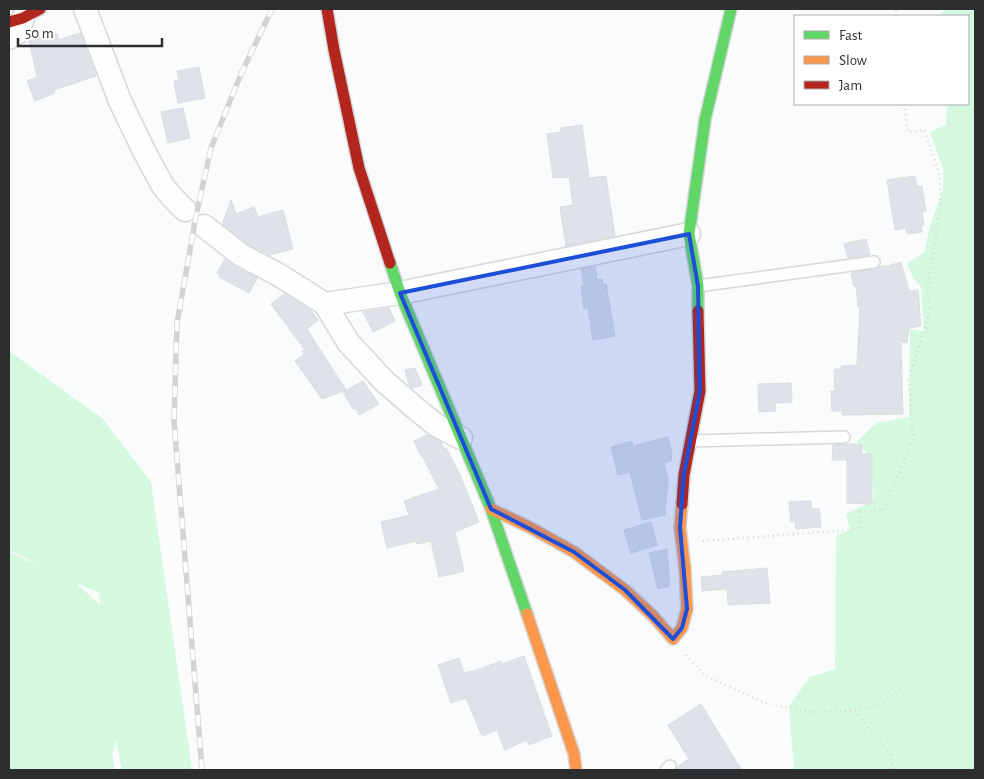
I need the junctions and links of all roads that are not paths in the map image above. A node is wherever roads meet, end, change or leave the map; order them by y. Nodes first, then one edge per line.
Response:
1 (85, 9) edge
2 (326, 9) edge
3 (732, 9) edge
4 (24, 16) edge
5 (9, 38) edge
6 (185, 210) dead end
7 (204, 226) dead end
8 (689, 234) junction
9 (874, 262) dead end
10 (698, 286) junction
11 (400, 293) junction
12 (325, 304) junction
13 (844, 437) dead end
14 (461, 438) junction
15 (690, 441) junction
16 (491, 509) junction
17 (576, 770) edge

1 - 6 street
2 - 11 street
3 - 8 street
4 - 5 street
7 - 12 street
8 - 10 street
8 - 11 street
9 - 10 lane
10 - 15 street
11 - 12 street
11 - 14 street
12 - 14 street
13 - 15 lane
14 - 16 street
15 - 16 street
16 - 17 street

